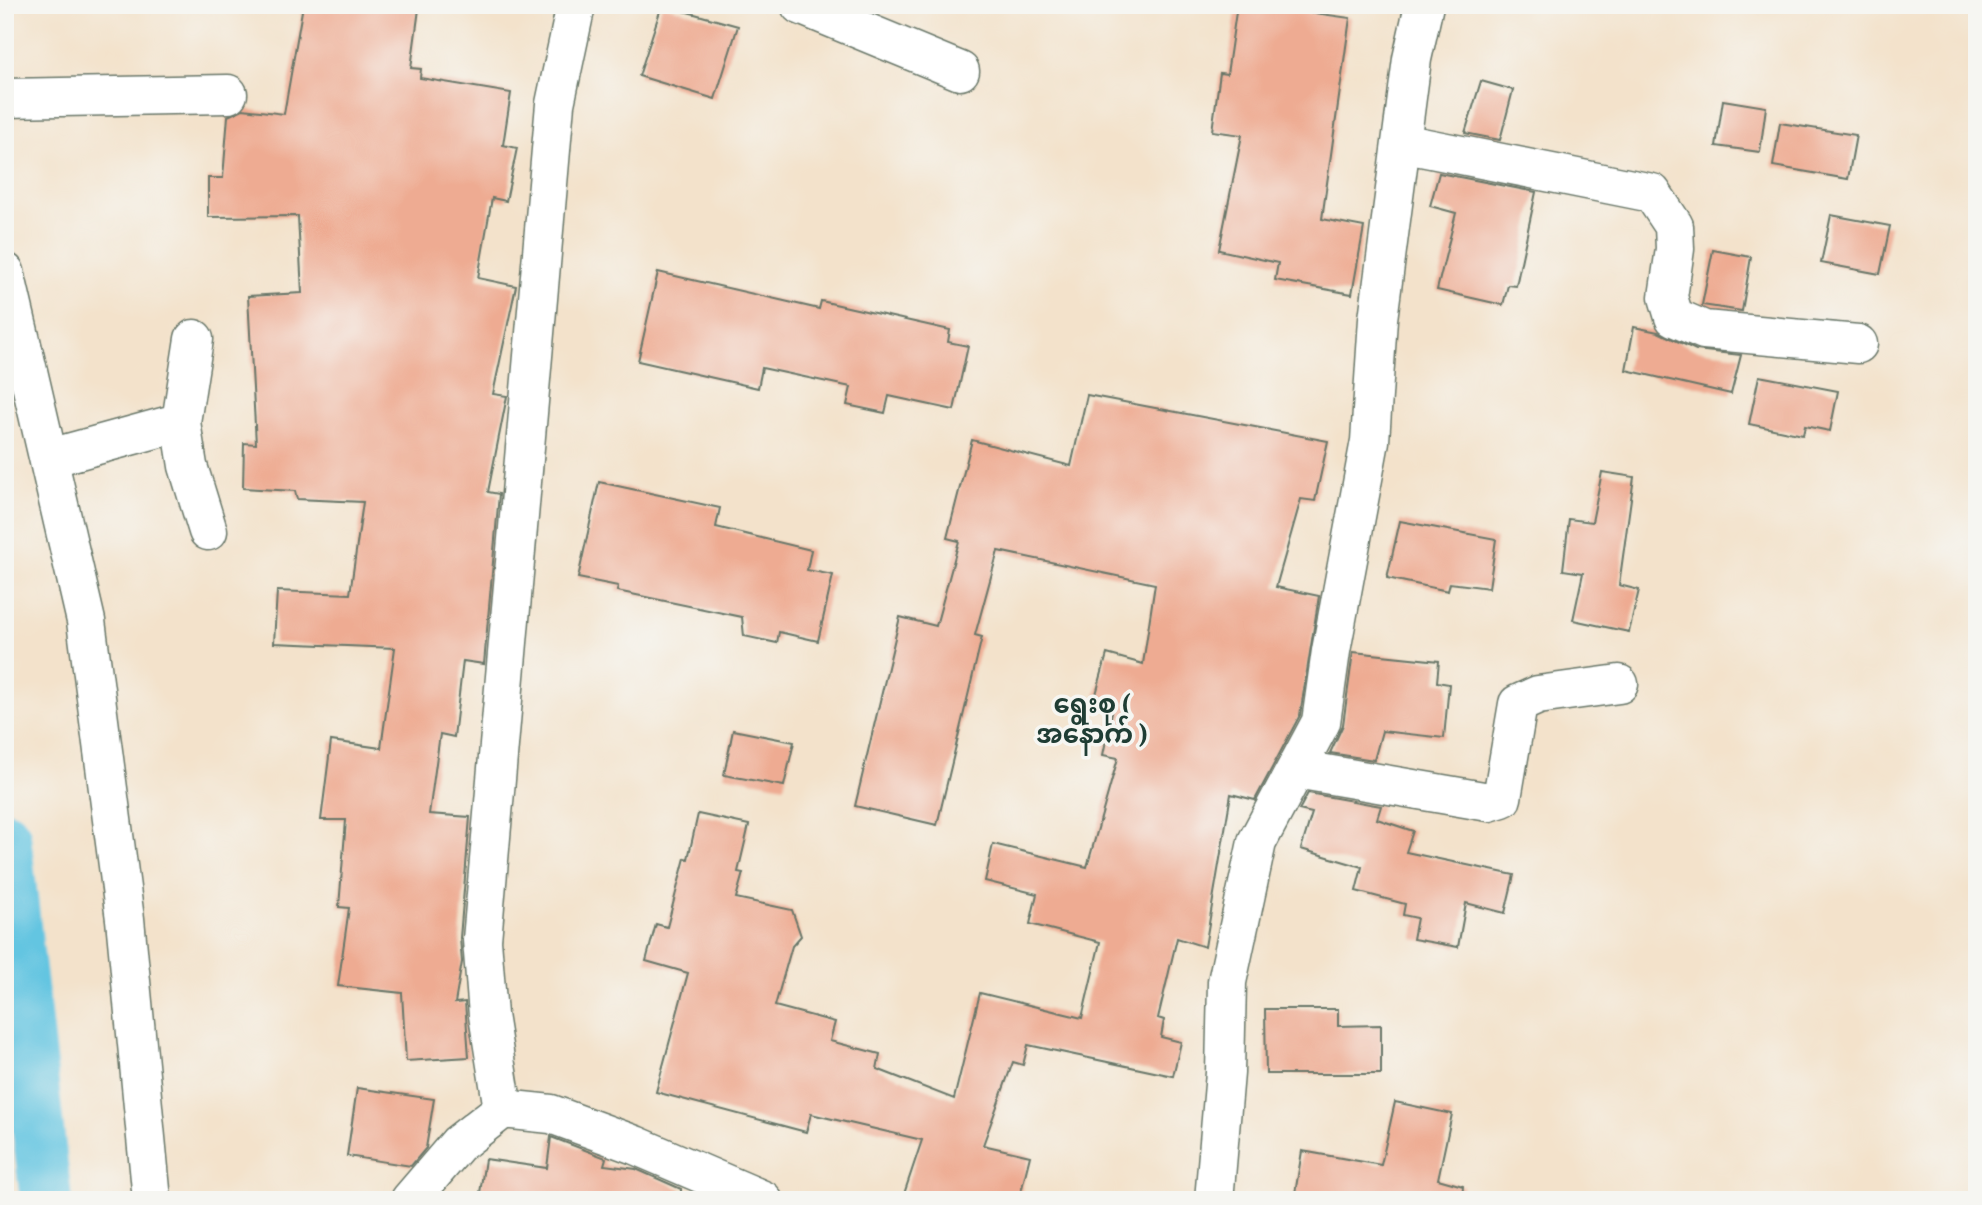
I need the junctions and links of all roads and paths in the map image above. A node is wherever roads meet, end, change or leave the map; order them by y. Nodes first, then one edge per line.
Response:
1 (576, 5) edge
2 (800, 5) edge
3 (1424, 5) edge
4 (960, 71) dead end
5 (228, 94) dead end
6 (5, 98) edge
7 (1401, 143) junction
8 (5, 272) edge
9 (194, 339) dead end
10 (1858, 344) dead end
11 (181, 422) junction
12 (50, 457) junction
13 (208, 531) dead end
14 (1619, 684) dead end
15 (1296, 769) junction
16 (503, 1109) junction
17 (152, 1200) edge
18 (410, 1200) edge
19 (764, 1200) edge
20 (1214, 1200) edge

1 - 16 street
2 - 4 street
3 - 7 street
5 - 6 street
7 - 10 street
7 - 15 street
8 - 12 street
9 - 11 street
11 - 12 street
11 - 13 street
12 - 17 street
14 - 15 street
15 - 20 street
16 - 18 street
16 - 19 street

